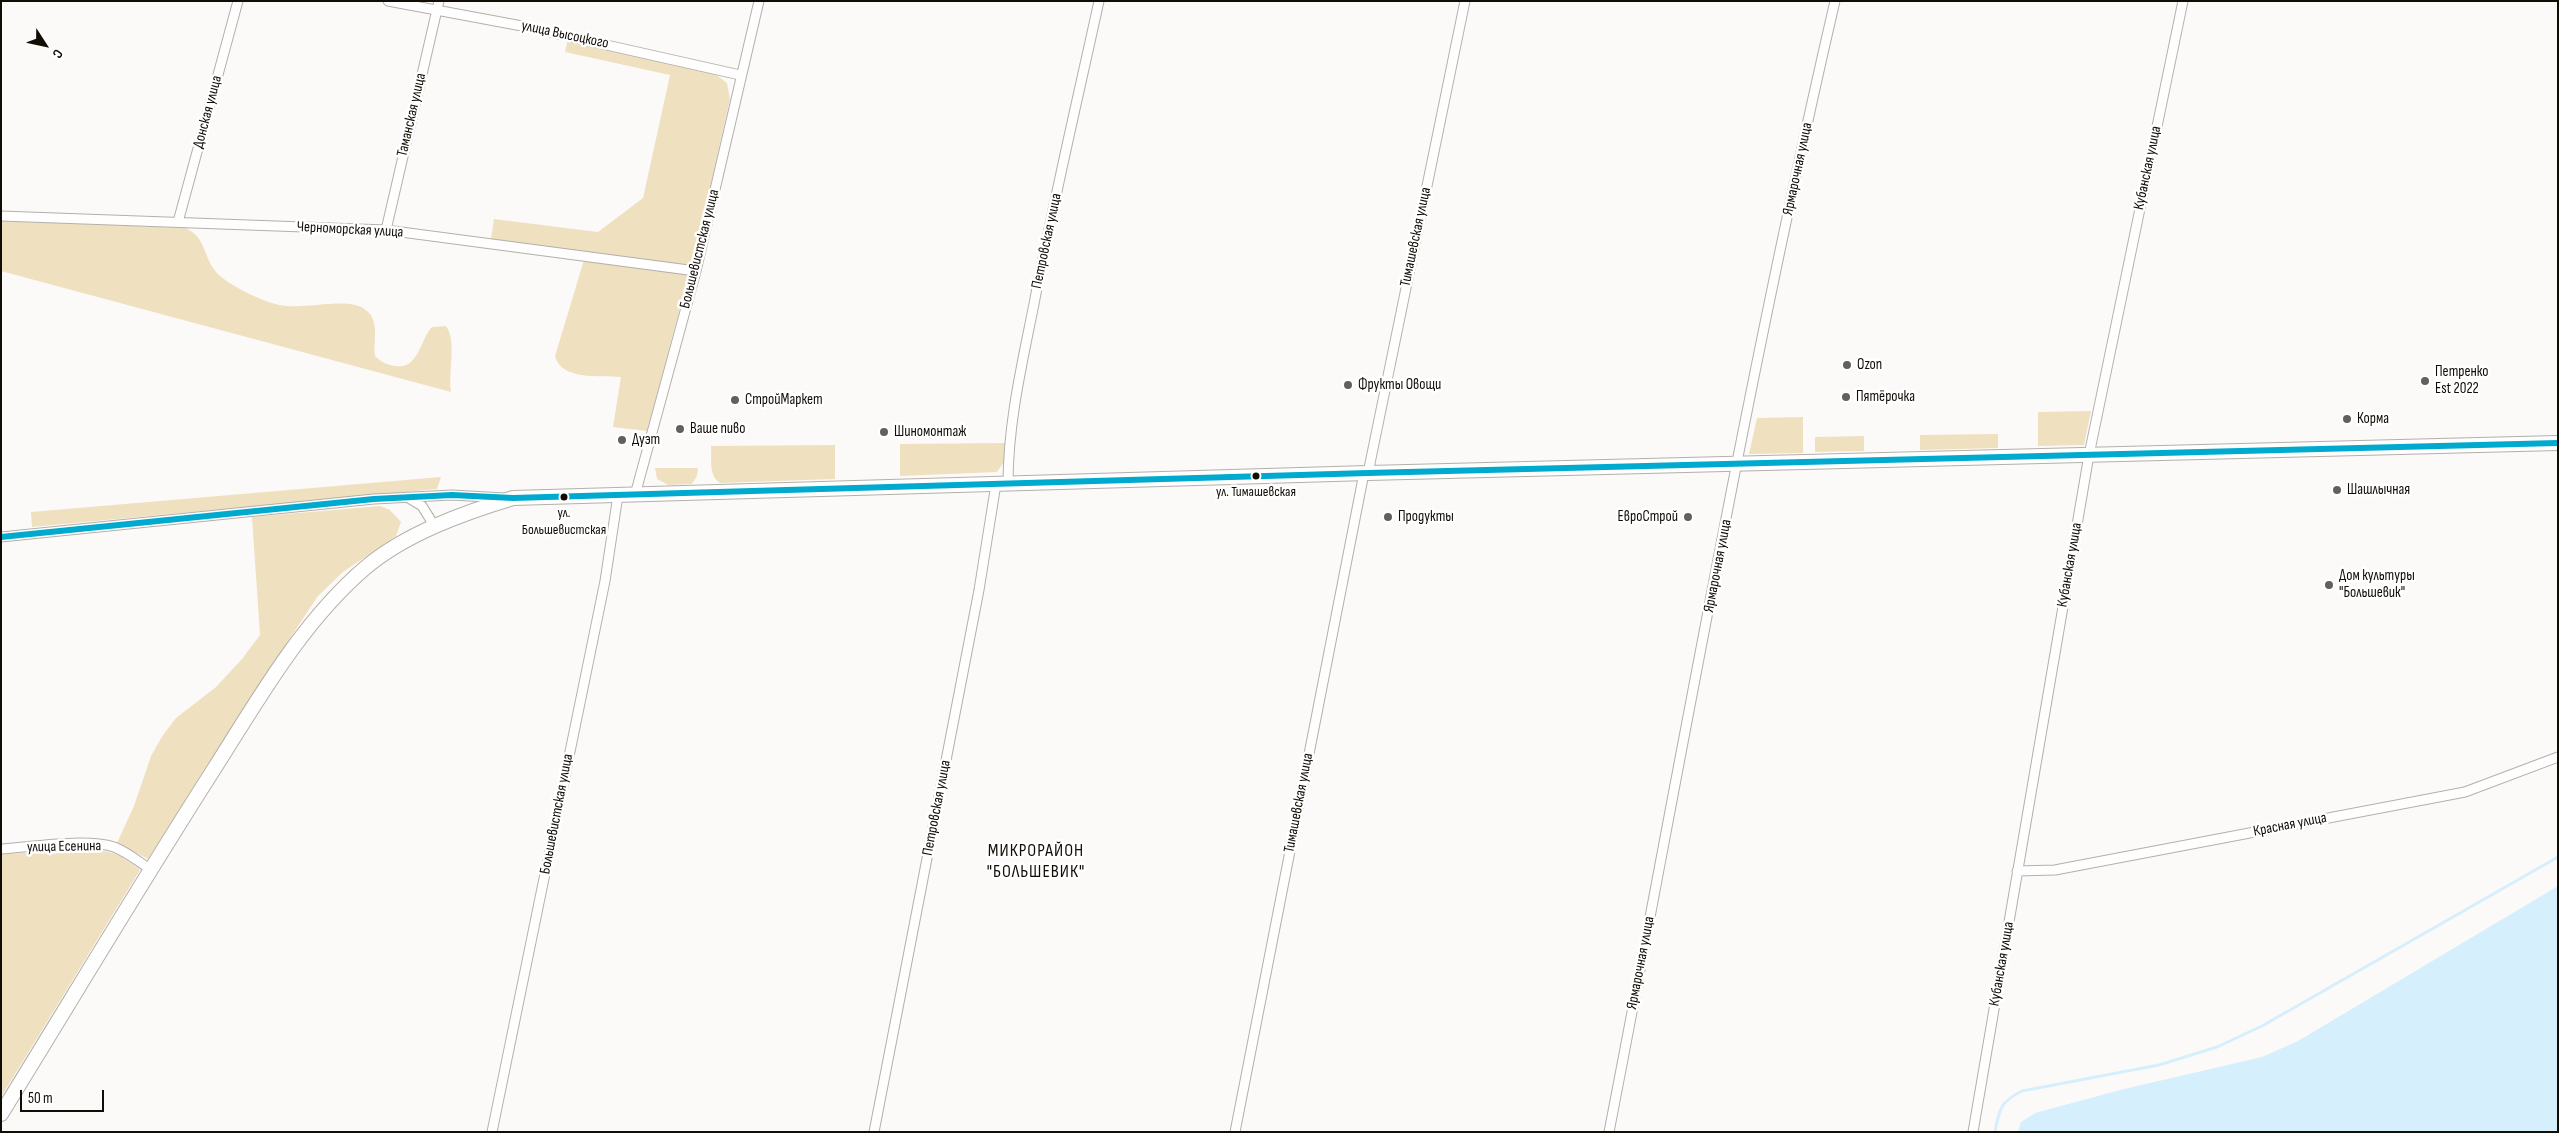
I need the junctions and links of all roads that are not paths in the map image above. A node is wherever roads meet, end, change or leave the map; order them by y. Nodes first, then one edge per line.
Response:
1 (238, 1) edge
2 (388, 1) edge
3 (759, 1) edge
4 (1099, 1) edge
5 (1465, 1) edge
6 (1835, 1) edge
7 (2183, 1) edge
8 (438, 5) edge
9 (740, 75) junction
10 (1, 216) edge
11 (178, 222) junction
12 (386, 230) junction
13 (696, 271) junction
14 (2558, 443) edge
15 (2089, 455) junction
16 (1736, 465) junction
17 (1366, 473) junction
18 (1002, 484) junction
19 (618, 495) junction
20 (636, 495) junction
21 (407, 497) junction
22 (513, 498) junction
23 (435, 527) junction
24 (1, 537) edge
25 (2558, 757) edge
26 (1, 849) edge
27 (150, 870) junction
28 (2018, 871) junction
29 (1, 1114) edge
30 (492, 1132) edge
31 (874, 1132) edge
32 (1235, 1132) edge
33 (1609, 1132) edge
34 (1973, 1132) edge

1 - 11 street, Донская улица
2 - 8 street, улица Высоцкого
3 - 9 street, Большевистская улица
4 - 18 street, Петровская улица
5 - 17 street, Тимашевская улица
6 - 16 street, Ярмарочная улица
7 - 15 street, Кубанская улица
8 - 9 street, улица Высоцкого
8 - 12 street, Таманская улица
9 - 13 street, Большевистская улица
10 - 11 street, Черноморская улица
11 - 12 street, Черноморская улица
12 - 13 street, Черноморская улица
13 - 20 street, Большевистская улица
14 - 15 main road
15 - 16 main road
15 - 28 street, Кубанская улица
16 - 17 main road
16 - 33 street, Ярмарочная улица
17 - 18 main road
17 - 32 street, Тимашевская улица
18 - 20 main road
18 - 31 street, Петровская улица
19 - 20 main road
19 - 22 main road
19 - 30 street, Большевистская улица
21 - 22 street
21 - 23 street
21 - 24 street
22 - 23 main road
23 - 27 main road
25 - 28 street, Красная улица
26 - 27 street, улица Есенина
27 - 29 main road
28 - 34 street, Кубанская улица

